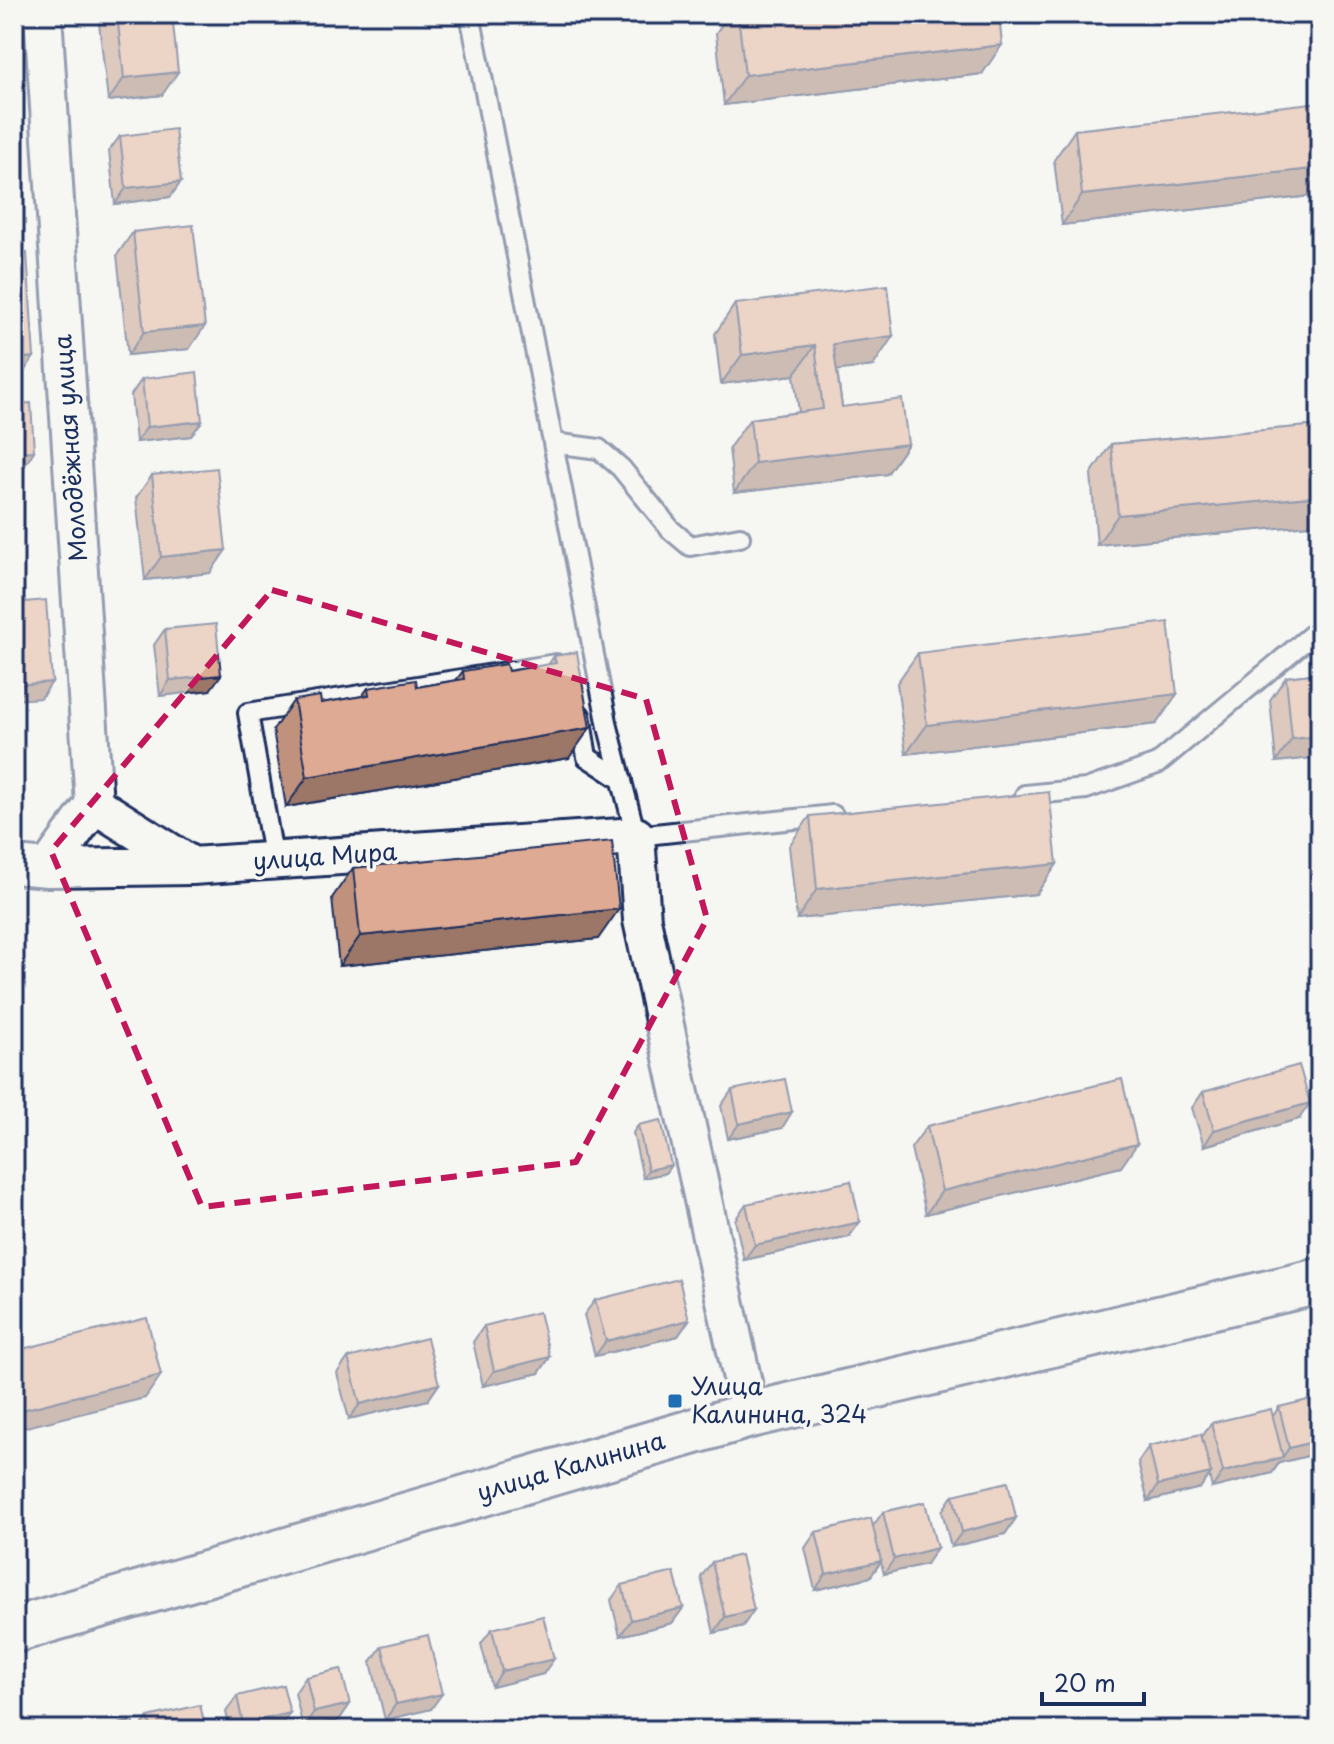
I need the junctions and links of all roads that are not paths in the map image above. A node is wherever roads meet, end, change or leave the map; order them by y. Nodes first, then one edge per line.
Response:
1 (43, 14) edge
2 (470, 14) edge
3 (553, 443) junction
4 (740, 537) dead end
5 (1320, 628) edge
6 (573, 675) edge
7 (577, 702) edge
8 (622, 780) junction
9 (1009, 797) edge
10 (94, 804) junction
11 (853, 813) edge
12 (636, 836) junction
13 (274, 861) junction
14 (31, 866) edge
15 (192, 866) junction
16 (1320, 1281) edge
17 (750, 1415) junction
18 (14, 1630) edge

1 - 10 street, Молодёжная улица
2 - 3 lane
3 - 4 lane
3 - 8 lane
5 - 9 lane
6 - 13 lane
7 - 8 lane
8 - 12 lane
10 - 14 street
10 - 15 street
11 - 12 lane
12 - 13 street, улица Мира
12 - 17 street
13 - 15 street, улица Мира
14 - 15 street, улица Мира
16 - 17 street, улица Калинина
17 - 18 street, улица Калинина

